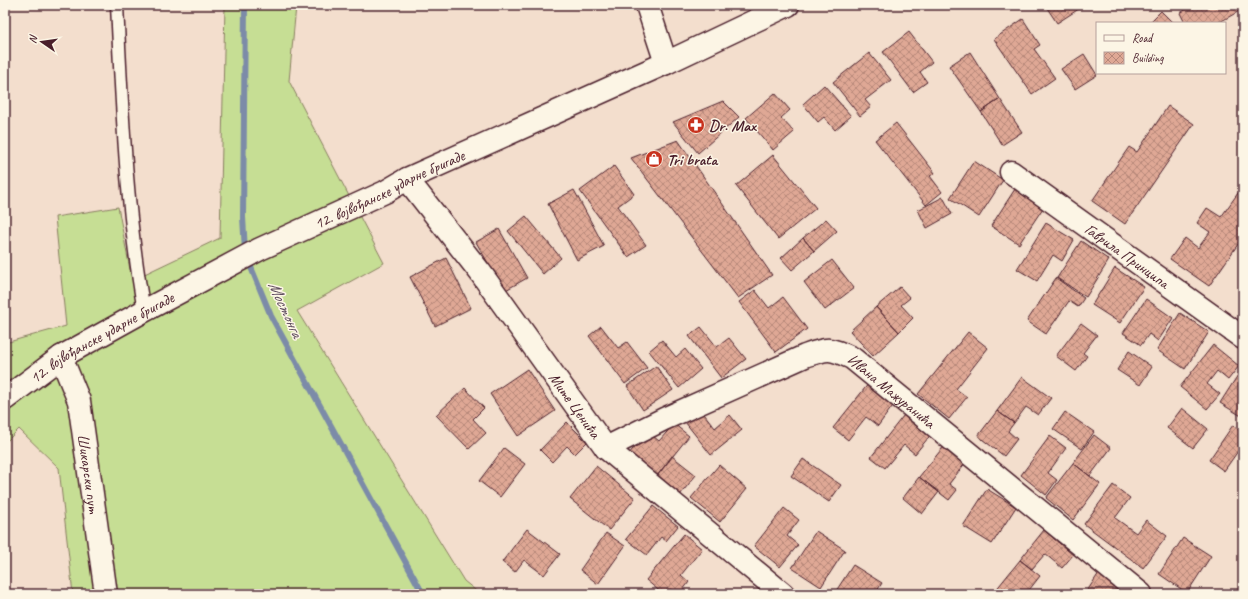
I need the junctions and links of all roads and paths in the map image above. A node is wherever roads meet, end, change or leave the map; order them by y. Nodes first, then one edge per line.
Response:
1 (117, 5) edge
2 (647, 5) edge
3 (788, 5) edge
4 (666, 63) junction
5 (1011, 172) dead end
6 (407, 179) junction
7 (144, 311) junction
8 (1243, 338) edge
9 (61, 357) junction
10 (5, 400) edge
11 (606, 448) junction
12 (106, 594) edge
13 (784, 594) edge
14 (1141, 594) edge

1 - 7 lane
2 - 4 street
3 - 4 street, 12. војвођанске ударне бригаде
4 - 6 street, 12. војвођанске ударне бригаде
5 - 8 street, Гаврила Принципа
6 - 7 street, 12. војвођанске ударне бригаде
6 - 11 street, Мите Ценића
7 - 9 street, 12. војвођанске ударне бригаде
9 - 10 street, 12. војвођанске ударне бригаде
9 - 12 street, Шикарски пут
11 - 13 street, Мите Ценића
11 - 14 street, Ивана Мажуранића

